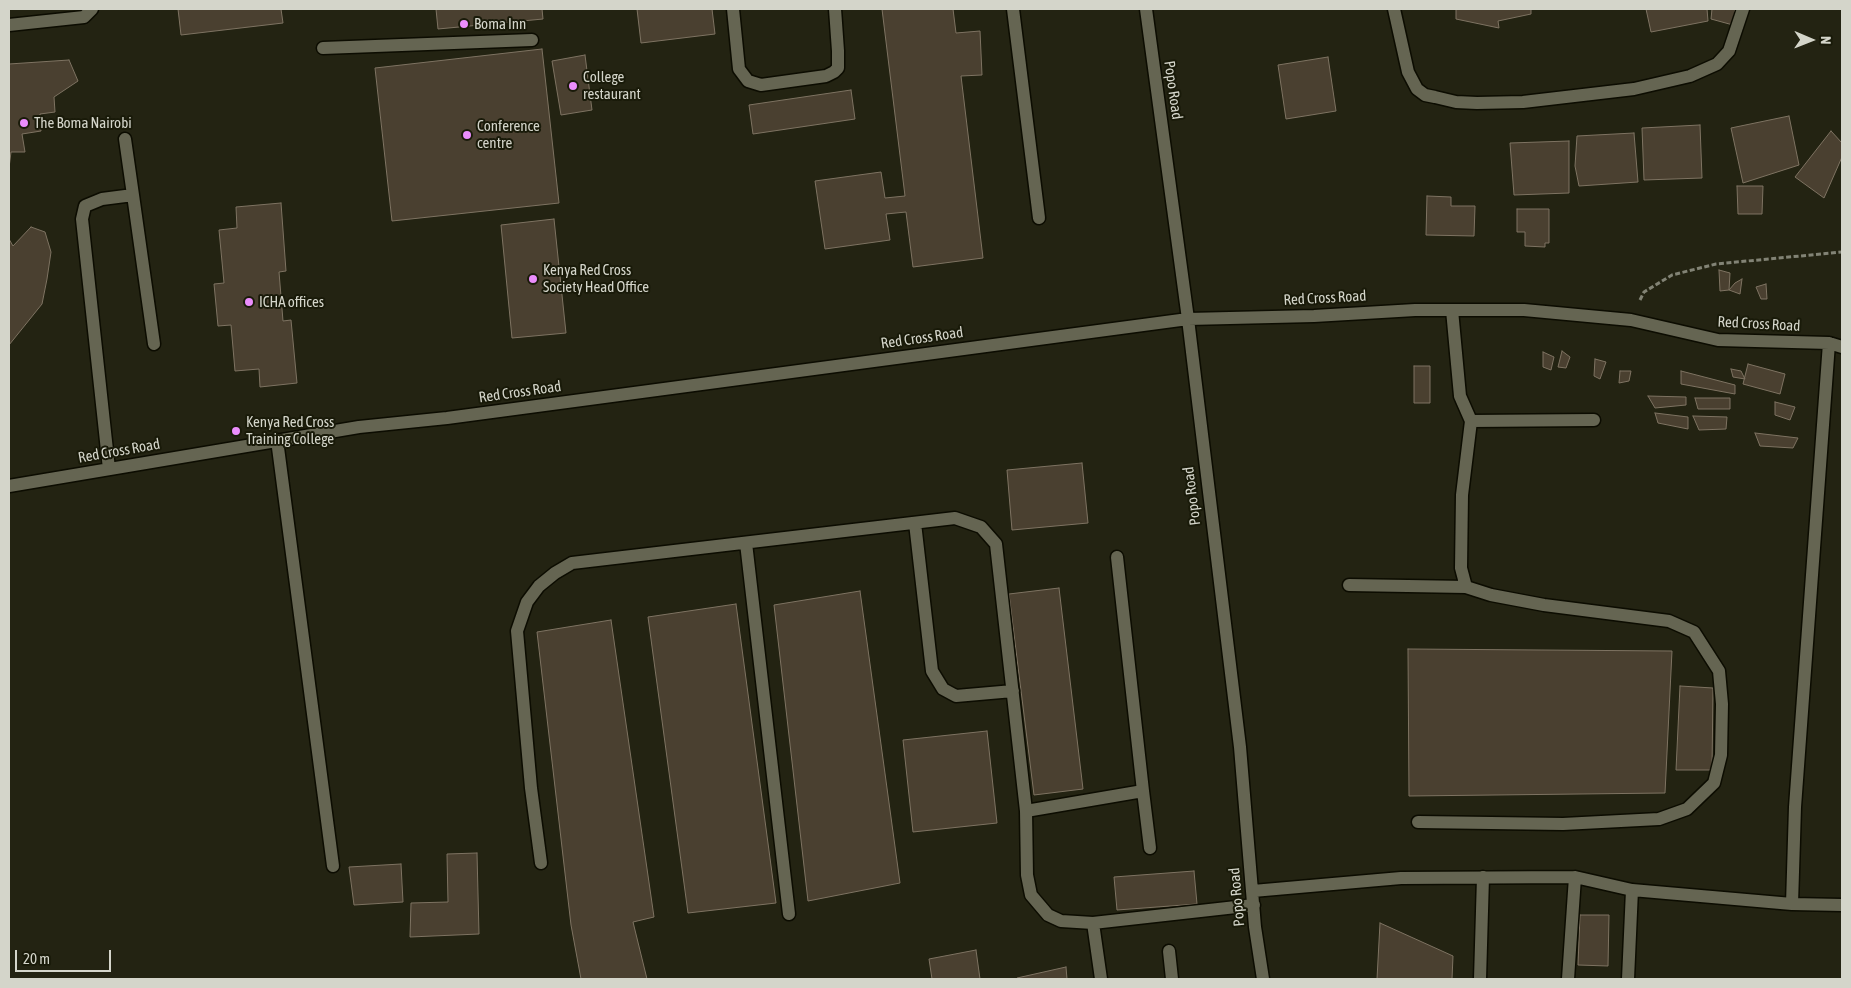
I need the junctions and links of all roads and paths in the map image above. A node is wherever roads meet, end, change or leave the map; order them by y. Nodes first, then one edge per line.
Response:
1 (92, 9) edge
2 (733, 9) edge
3 (835, 9) edge
4 (1013, 9) edge
5 (1146, 9) edge
6 (1394, 9) edge
7 (1743, 9) edge
8 (9, 25) edge
9 (532, 40) dead end
10 (323, 48) dead end
11 (125, 139) dead end
12 (133, 195) junction
13 (1039, 218) dead end
14 (1842, 252) edge
15 (1452, 310) junction
16 (1188, 319) junction
17 (1631, 320) junction
18 (1829, 343) junction
19 (154, 344) dead end
20 (1842, 347) edge
21 (1594, 420) dead end
22 (1471, 421) junction
23 (277, 440) junction
24 (109, 469) junction
25 (9, 486) edge
26 (915, 523) junction
27 (746, 543) junction
28 (1117, 557) dead end
29 (1349, 585) dead end
30 (1466, 587) junction
31 (1013, 691) junction
32 (1144, 791) junction
33 (1026, 811) junction
34 (1418, 822) dead end
35 (1150, 848) dead end
36 (541, 862) dead end
37 (333, 866) dead end
38 (1483, 877) junction
39 (1575, 877) junction
40 (1632, 890) junction
41 (1253, 892) junction
42 (1792, 904) junction
43 (1254, 905) junction
44 (1842, 905) edge
45 (790, 914) dead end
46 (1093, 923) junction
47 (1169, 951) dead end
48 (1101, 979) edge
49 (1172, 979) edge
50 (1263, 979) edge
51 (1480, 979) edge
52 (1568, 979) edge
53 (1628, 979) edge

1 - 8 street
2 - 3 street
4 - 13 street
5 - 16 street, Popo Road
6 - 7 street
9 - 10 street
11 - 12 street
12 - 19 street
12 - 24 street
14 - 17 path
15 - 16 street, Red Cross Road
15 - 17 street, Red Cross Road
15 - 22 street
16 - 23 street, Red Cross Road
16 - 41 street, Popo Road
17 - 18 street, Red Cross Road
18 - 20 street, Red Cross Road
18 - 42 street
21 - 22 street
22 - 30 street
23 - 24 street, Red Cross Road
23 - 37 street
24 - 25 street, Red Cross Road
26 - 27 street
26 - 31 street
26 - 31 street
27 - 36 street
27 - 45 street
28 - 32 street
29 - 30 street
30 - 34 street
31 - 33 street
32 - 33 street
32 - 35 street
33 - 46 street
38 - 39 street
38 - 41 street
38 - 51 street
39 - 40 street
39 - 52 street
40 - 42 street
40 - 53 street
41 - 43 street, Popo Road
42 - 44 street
43 - 46 street
43 - 50 street, Popo Road
46 - 48 street
47 - 49 street

